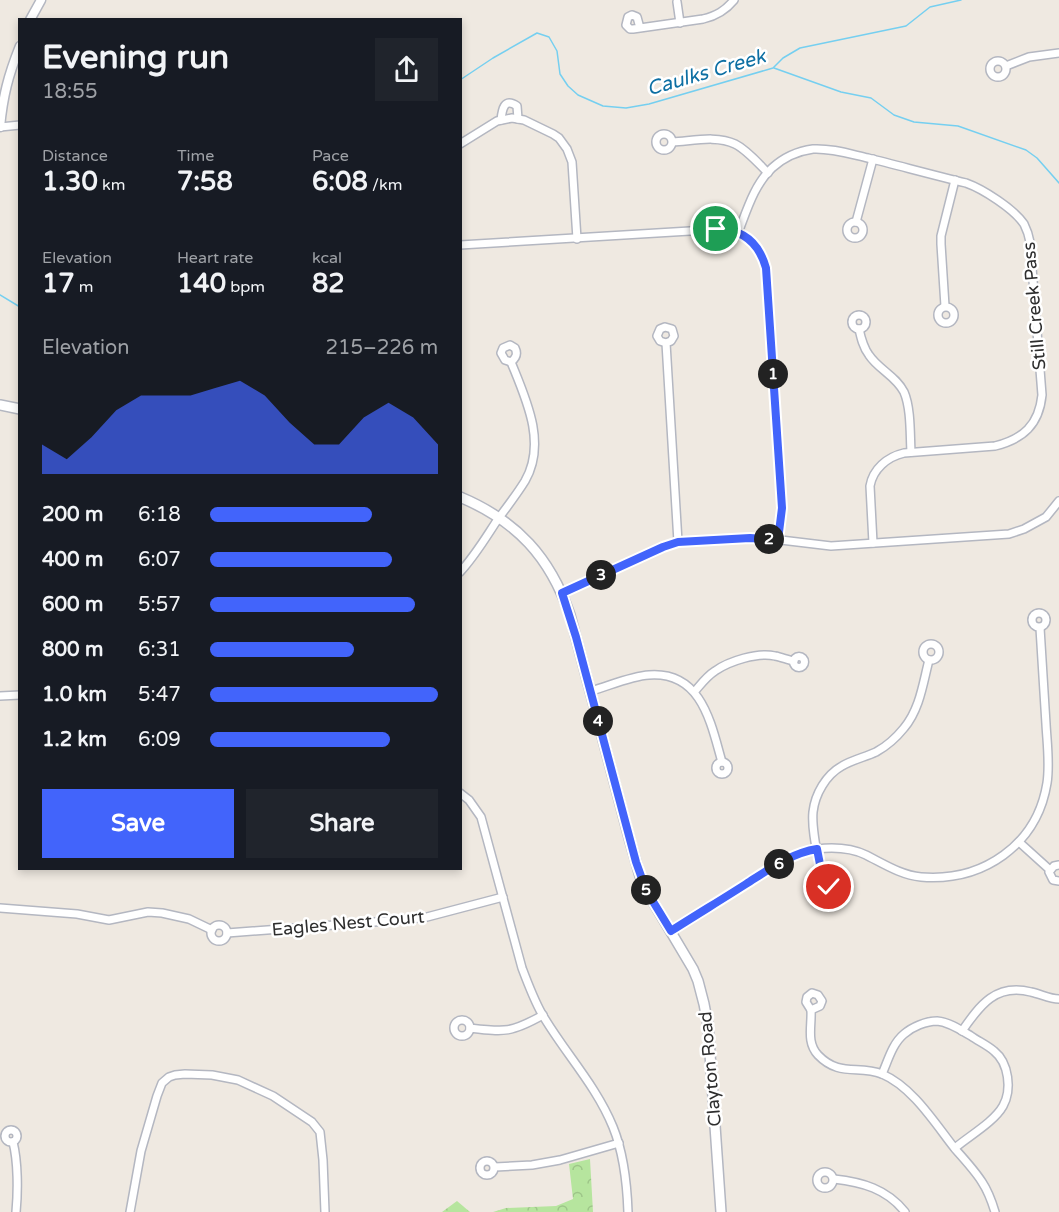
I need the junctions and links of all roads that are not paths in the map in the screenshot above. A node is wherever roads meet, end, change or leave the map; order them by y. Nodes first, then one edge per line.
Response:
1 (41, 0) edge
2 (734, 0) edge
3 (676, 1) edge
4 (31, 18) edge
5 (680, 23) junction
6 (640, 28) dead end
7 (18, 51) edge
8 (1059, 53) edge
9 (1006, 66) dead end
10 (518, 119) junction
11 (501, 120) junction
12 (18, 124) edge
13 (0, 127) edge
14 (673, 142) dead end
15 (462, 143) edge
16 (873, 159) junction
17 (768, 173) junction
18 (955, 180) junction
19 (856, 222) dead end
20 (738, 233) junction
21 (577, 238) junction
22 (462, 245) edge
23 (945, 306) dead end
24 (859, 329) dead end
25 (666, 343) dead end
26 (511, 362) dead end
27 (0, 405) edge
28 (18, 409) edge
29 (911, 452) junction
30 (462, 498) edge
31 (1059, 501) edge
32 (499, 518) junction
33 (778, 540) junction
34 (678, 542) junction
35 (873, 543) junction
36 (462, 569) edge
37 (562, 593) junction
38 (1040, 628) dead end
39 (929, 660) dead end
40 (794, 661) dead end
41 (591, 691) junction
42 (694, 691) junction
43 (18, 695) edge
44 (0, 696) edge
45 (722, 762) dead end
46 (462, 795) edge
47 (1019, 842) junction
48 (817, 849) junction
49 (1059, 865) edge
50 (1050, 870) junction
51 (1059, 881) edge
52 (824, 885) dead end
53 (503, 897) junction
54 (0, 908) edge
55 (212, 930) junction
56 (671, 931) junction
57 (227, 933) junction
58 (1059, 999) edge
59 (811, 1010) dead end
60 (543, 1015) junction
61 (470, 1029) dead end
62 (962, 1031) junction
63 (882, 1074) junction
64 (12, 1142) dead end
65 (619, 1143) junction
66 (955, 1148) junction
67 (495, 1167) dead end
68 (834, 1179) dead end
69 (16, 1212) edge
70 (130, 1212) edge
71 (325, 1212) edge
72 (628, 1212) edge
73 (721, 1212) edge
74 (905, 1212) edge
75 (995, 1212) edge

1 - 4 street
2 - 5 street
3 - 5 street
5 - 6 street
7 - 13 street
8 - 9 street
10 - 11 street
10 - 11 street
10 - 21 street
11 - 15 street
12 - 13 street
14 - 17 street
16 - 17 street, Still Creek Pass
16 - 18 street, Still Creek Pass
16 - 19 street
17 - 20 street
18 - 23 street
18 - 29 street, Still Creek Pass
20 - 21 street
20 - 33 street
21 - 22 street
24 - 29 street
25 - 34 street
26 - 32 street
27 - 28 main road
29 - 35 street, Still Creek Pass
30 - 32 main road, Clayton Road
31 - 35 street
32 - 36 street
32 - 37 main road, Clayton Road
33 - 34 street
33 - 35 street
34 - 37 street
37 - 41 main road, Clayton Road
38 - 47 street
39 - 48 street
40 - 42 street
41 - 42 street
41 - 56 main road, Clayton Road
42 - 45 street
43 - 44 street
46 - 53 street
47 - 48 street
47 - 50 street
48 - 52 street
48 - 56 street
49 - 50 street
50 - 51 street
53 - 57 street, Eagles Nest Court
53 - 60 street
54 - 55 street, Eagles Nest Court
55 - 57 street, Eagles Nest Court
55 - 57 street, Eagles Nest Court
56 - 73 main road, Clayton Road
58 - 62 street
59 - 63 street
60 - 61 street
60 - 65 street
62 - 63 street
62 - 66 street
63 - 66 street
64 - 69 street
65 - 67 street
65 - 72 street
66 - 75 street
68 - 74 street
70 - 71 street

